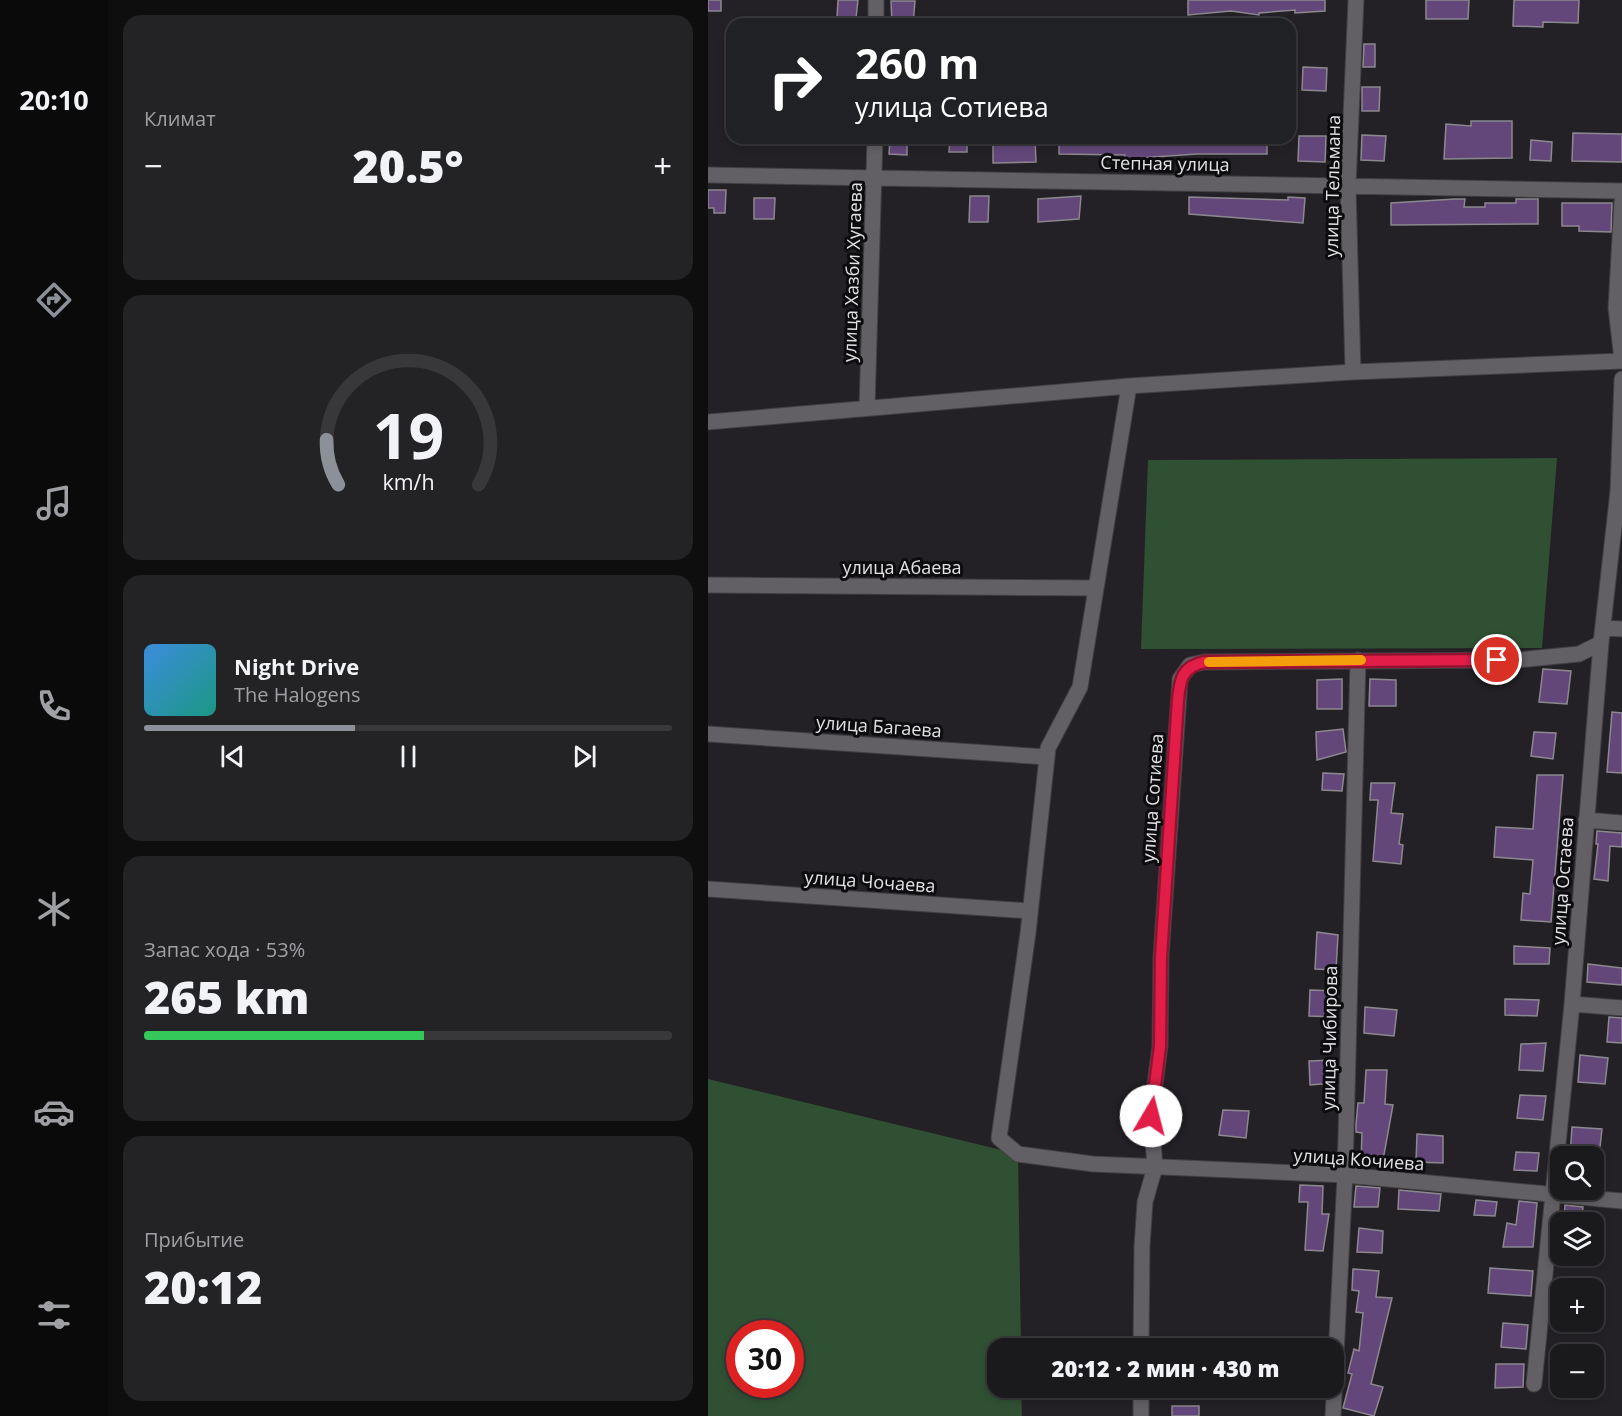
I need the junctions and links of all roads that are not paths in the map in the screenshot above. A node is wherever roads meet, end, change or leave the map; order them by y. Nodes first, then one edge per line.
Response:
1 (876, 0) edge
2 (1356, 0) edge
3 (876, 18) edge
4 (875, 144) edge
5 (708, 175) edge
6 (874, 177) junction
7 (1348, 186) junction
8 (1622, 191) edge
9 (1622, 201) edge
10 (1622, 360) edge
11 (1353, 372) junction
12 (1622, 379) edge
13 (1129, 386) junction
14 (867, 408) junction
15 (708, 422) edge
16 (708, 585) edge
17 (1096, 588) junction
18 (1603, 628) junction
19 (1622, 629) edge
20 (1601, 644) junction
21 (1358, 660) junction
22 (708, 734) edge
23 (1047, 757) junction
24 (1586, 820) junction
25 (1622, 823) edge
26 (708, 890) edge
27 (1030, 911) junction
28 (1572, 1004) junction
29 (1622, 1008) edge
30 (1558, 1146) edge
31 (1155, 1167) junction
32 (1345, 1175) junction
33 (1550, 1196) edge
34 (1553, 1200) edge
35 (1604, 1200) edge
36 (1622, 1201) edge
37 (1142, 1338) edge
38 (1534, 1384) dead end
39 (1141, 1398) edge
40 (1141, 1416) edge
41 (1333, 1416) edge

1 - 3 street
2 - 7 street, улица Тельмана
4 - 6 street, улица Хазби Хугаева
5 - 6 street, Степная улица
6 - 7 street, Степная улица
6 - 14 street, улица Хазби Хугаева
7 - 8 street, Степная улица
7 - 11 street, улица Тельмана
9 - 10 street
10 - 11 street
11 - 13 street
12 - 18 street, улица Остаева
13 - 14 street
13 - 17 street
14 - 15 street
16 - 17 street, улица Абаева
17 - 23 street
18 - 19 street
18 - 20 street, улица Остаева
20 - 21 street, улица Сотиева
20 - 24 street, улица Остаева
21 - 31 street, улица Сотиева
21 - 32 street, улица Чибирова
22 - 23 street, улица Багаева
23 - 27 street
24 - 25 street
24 - 28 street, улица Остаева
26 - 27 street, улица Чочаева
27 - 31 street, улица Кочиева
28 - 29 street
28 - 30 street, улица Остаева
31 - 32 street, улица Кочиева
31 - 37 street, улица Сотиева
32 - 33 street, улица Кочиева
32 - 41 street, улица Чибирова
34 - 38 street, улица Остаева
35 - 36 street, улица Кочиева
39 - 40 street

